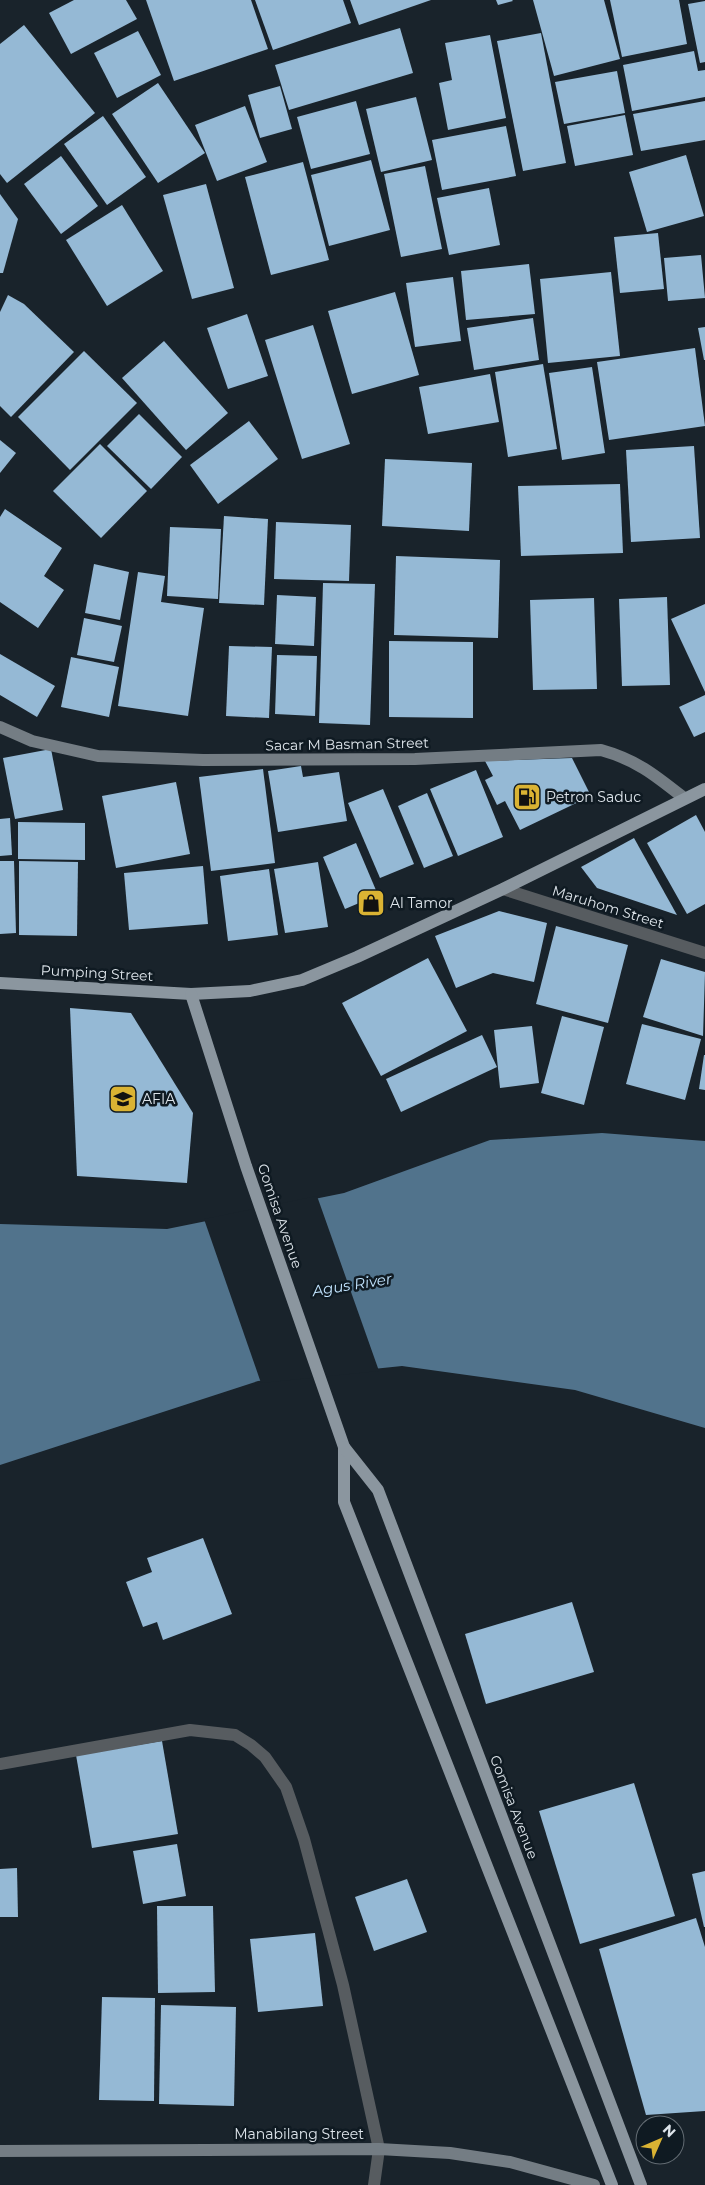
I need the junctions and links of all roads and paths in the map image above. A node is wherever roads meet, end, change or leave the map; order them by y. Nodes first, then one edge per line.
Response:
1 (0, 727) edge
2 (705, 789) edge
3 (684, 798) junction
4 (503, 889) junction
5 (705, 952) edge
6 (0, 983) edge
7 (191, 994) junction
8 (344, 1447) junction
9 (0, 1764) edge
10 (380, 2149) junction
11 (0, 2151) edge
12 (374, 2185) edge
13 (594, 2185) edge
14 (612, 2185) edge
15 (641, 2185) edge

1 - 3 main road, Sacar M Basman Street
2 - 3 main road, Pumping Street
3 - 4 main road, Pumping Street
4 - 5 street, Maruhom Street
4 - 7 main road, Pumping Street
6 - 7 main road, Pumping Street
7 - 8 main road, Gomisa Avenue
8 - 14 main road, Gomisa Avenue
8 - 15 main road, Gomisa Avenue
9 - 10 street
10 - 11 main road, Manabilang Street
10 - 12 street
10 - 13 main road, Manabilang Street

